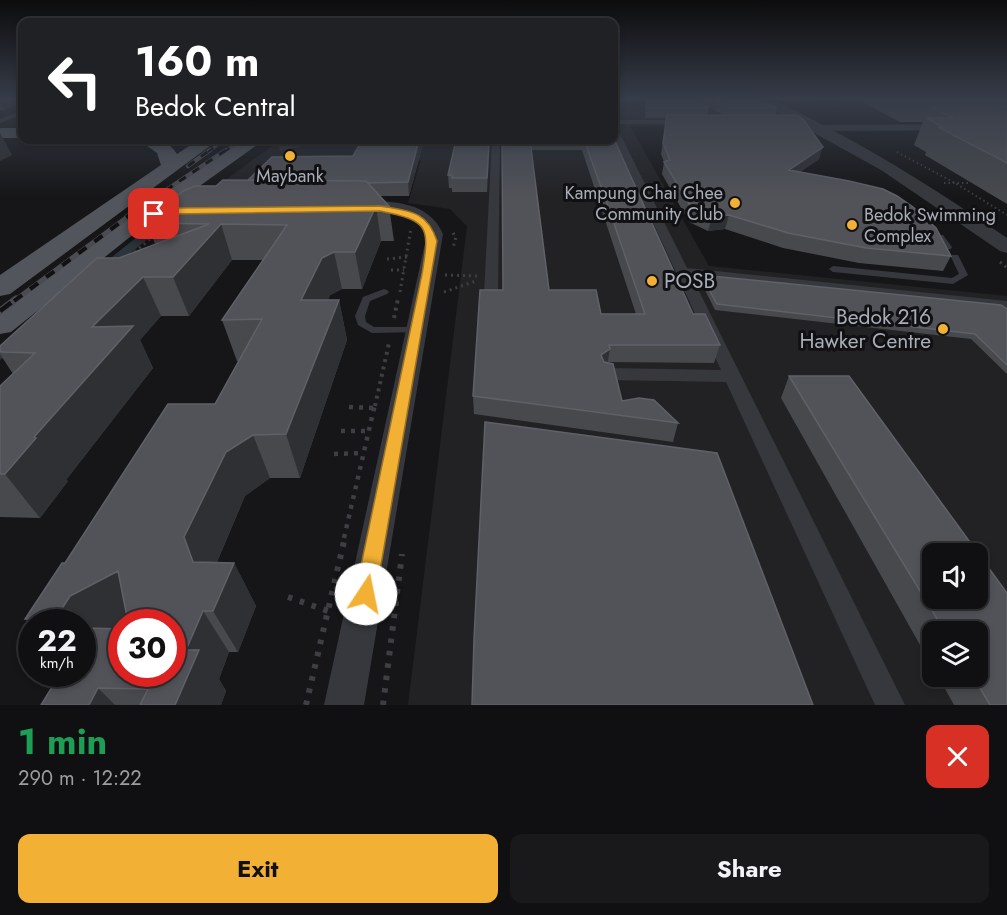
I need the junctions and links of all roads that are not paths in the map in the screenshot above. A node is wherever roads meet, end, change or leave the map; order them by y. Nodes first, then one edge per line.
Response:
1 (835, 132) edge
2 (835, 132) edge
3 (0, 133) edge
4 (18, 136) edge
5 (618, 138) edge
6 (151, 144) edge
7 (203, 144) edge
8 (250, 144) edge
9 (496, 144) edge
10 (171, 165) junction
11 (342, 207) edge
12 (1007, 235) edge
13 (940, 237) edge
14 (948, 247) edge
15 (1007, 247) edge
16 (956, 257) dead end
17 (833, 269) dead end
18 (682, 272) junction
19 (0, 288) edge
20 (384, 292) dead end
21 (491, 294) edge
22 (1007, 305) edge
23 (0, 325) edge
24 (404, 330) junction
25 (609, 374) edge
26 (732, 376) junction
27 (345, 705) edge
28 (890, 705) edge

1 - 12 street
2 - 15 street
3 - 4 main road
5 - 18 street
6 - 10 main road
7 - 10 main road
8 - 23 main road
9 - 21 street
10 - 19 main road
11 - 24 street
13 - 14 lane
16 - 17 lane
18 - 22 street
18 - 26 street
20 - 24 lane
24 - 27 street
25 - 26 street
26 - 28 street

